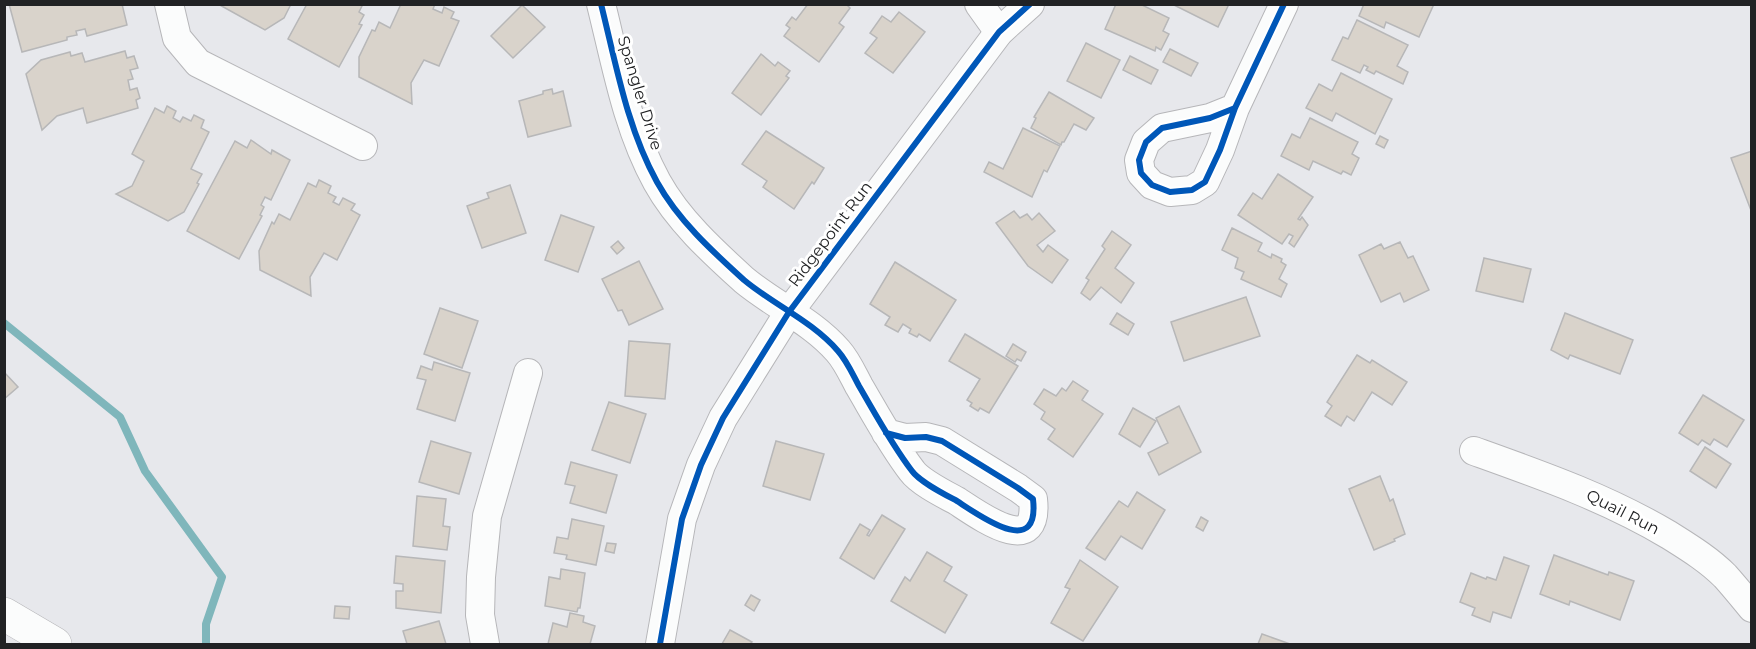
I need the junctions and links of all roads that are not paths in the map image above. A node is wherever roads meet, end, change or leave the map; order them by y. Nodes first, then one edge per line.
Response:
1 (169, 4) edge
2 (601, 4) edge
3 (979, 4) edge
4 (1030, 4) edge
5 (1284, 4) edge
6 (999, 32) junction
7 (1235, 108) dead end
8 (363, 146) dead end
9 (789, 312) junction
10 (528, 373) dead end
11 (886, 433) junction
12 (1474, 451) dead end
13 (1752, 608) edge
14 (4, 614) edge
15 (55, 645) edge
16 (485, 645) edge
17 (660, 645) edge

1 - 8 street
2 - 9 street, Spangler Drive
3 - 6 street
4 - 6 street, Ridgepoint Run
5 - 7 street
6 - 9 street, Ridgepoint Run
9 - 11 street, Spangler Drive
9 - 17 street, Ridgepoint Run
10 - 16 street
11 - 11 street, Spangler Drive
12 - 13 street, Quail Run
14 - 15 street

